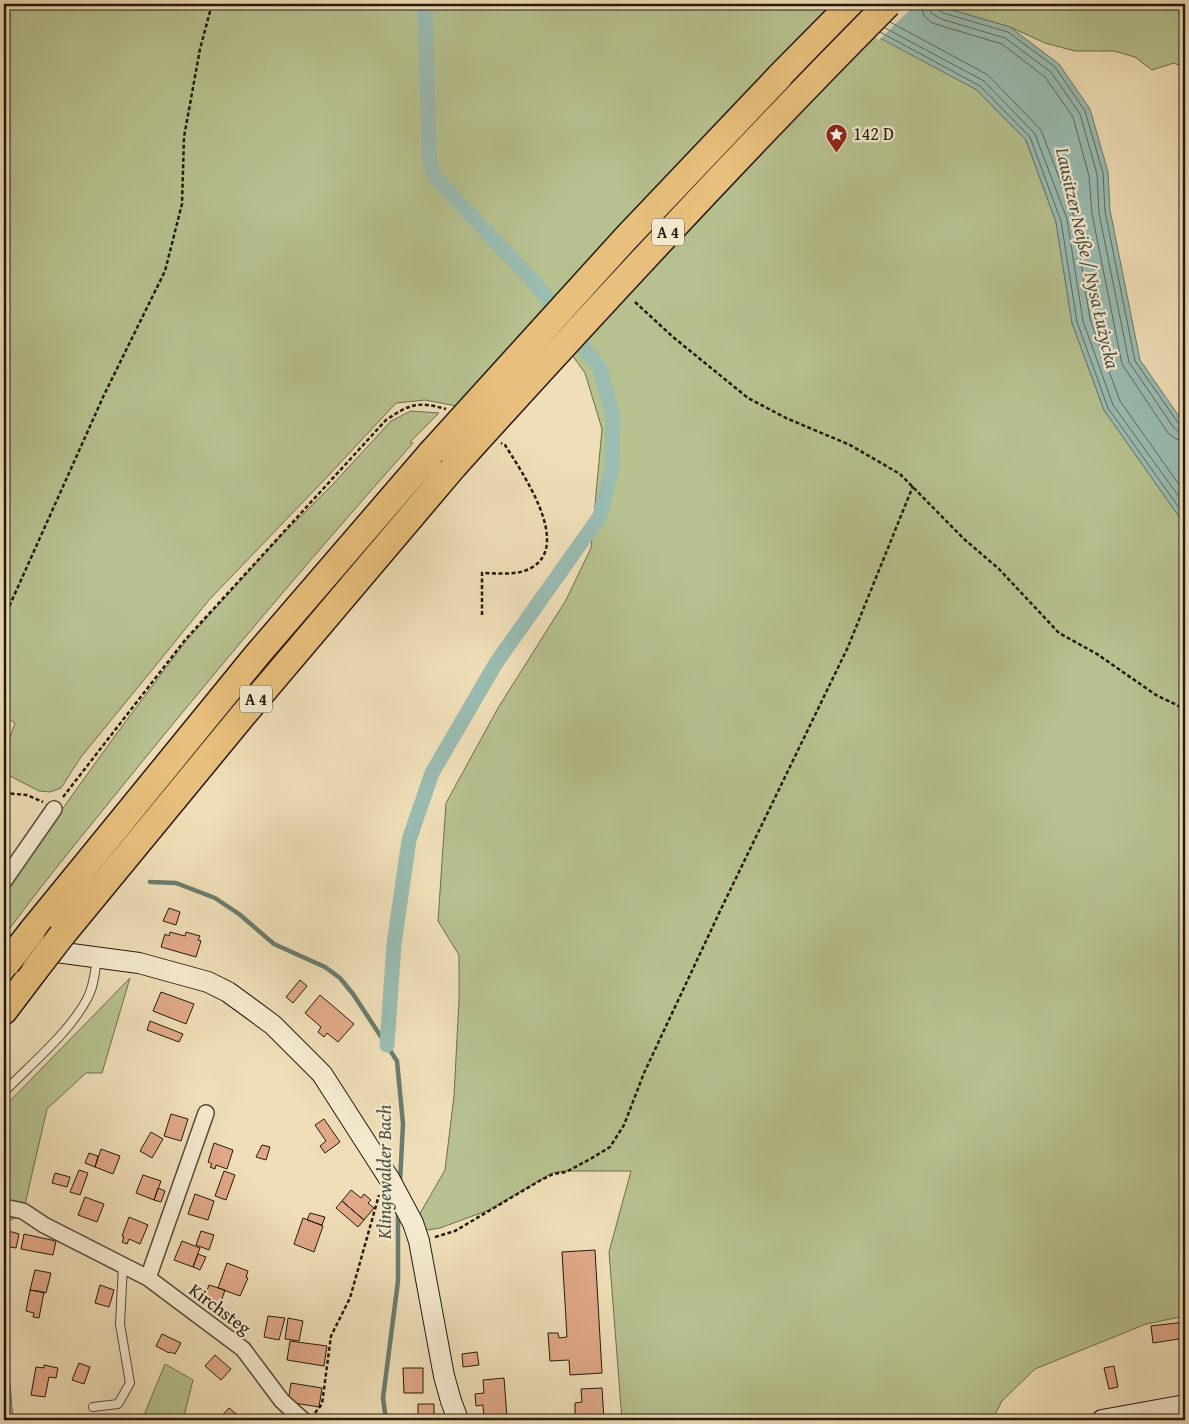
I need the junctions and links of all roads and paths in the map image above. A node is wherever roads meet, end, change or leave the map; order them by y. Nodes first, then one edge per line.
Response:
1 (212, 4) edge
2 (851, 4) edge
3 (888, 4) edge
4 (635, 302) dead end
5 (913, 486) junction
6 (4, 618) edge
7 (1185, 709) edge
8 (4, 793) edge
9 (54, 809) joint
10 (4, 882) edge
11 (97, 958) junction
12 (5, 959) edge
13 (4, 1011) edge
14 (4, 1092) edge
15 (206, 1113) dead end
16 (388, 1176) junction
17 (4, 1207) edge
18 (419, 1241) junction
19 (123, 1265) junction
20 (148, 1278) junction
21 (1185, 1404) edge
22 (93, 1407) dead end
23 (307, 1418) edge
24 (458, 1420) edge
25 (1102, 1420) edge

1 - 6 path
2 - 12 highway, A 4, bridge
3 - 13 highway, A 4, bridge
4 - 5 path
5 - 7 path
5 - 18 path
8 - 9 path
9 - 10 street
11 - 12 street
11 - 14 lane
11 - 16 street
15 - 20 street
16 - 18 street
16 - 23 path
17 - 19 street, Kirchsteg
18 - 24 street
19 - 20 street, Kirchsteg
19 - 22 lane
20 - 23 street, Kirchsteg
21 - 25 street

